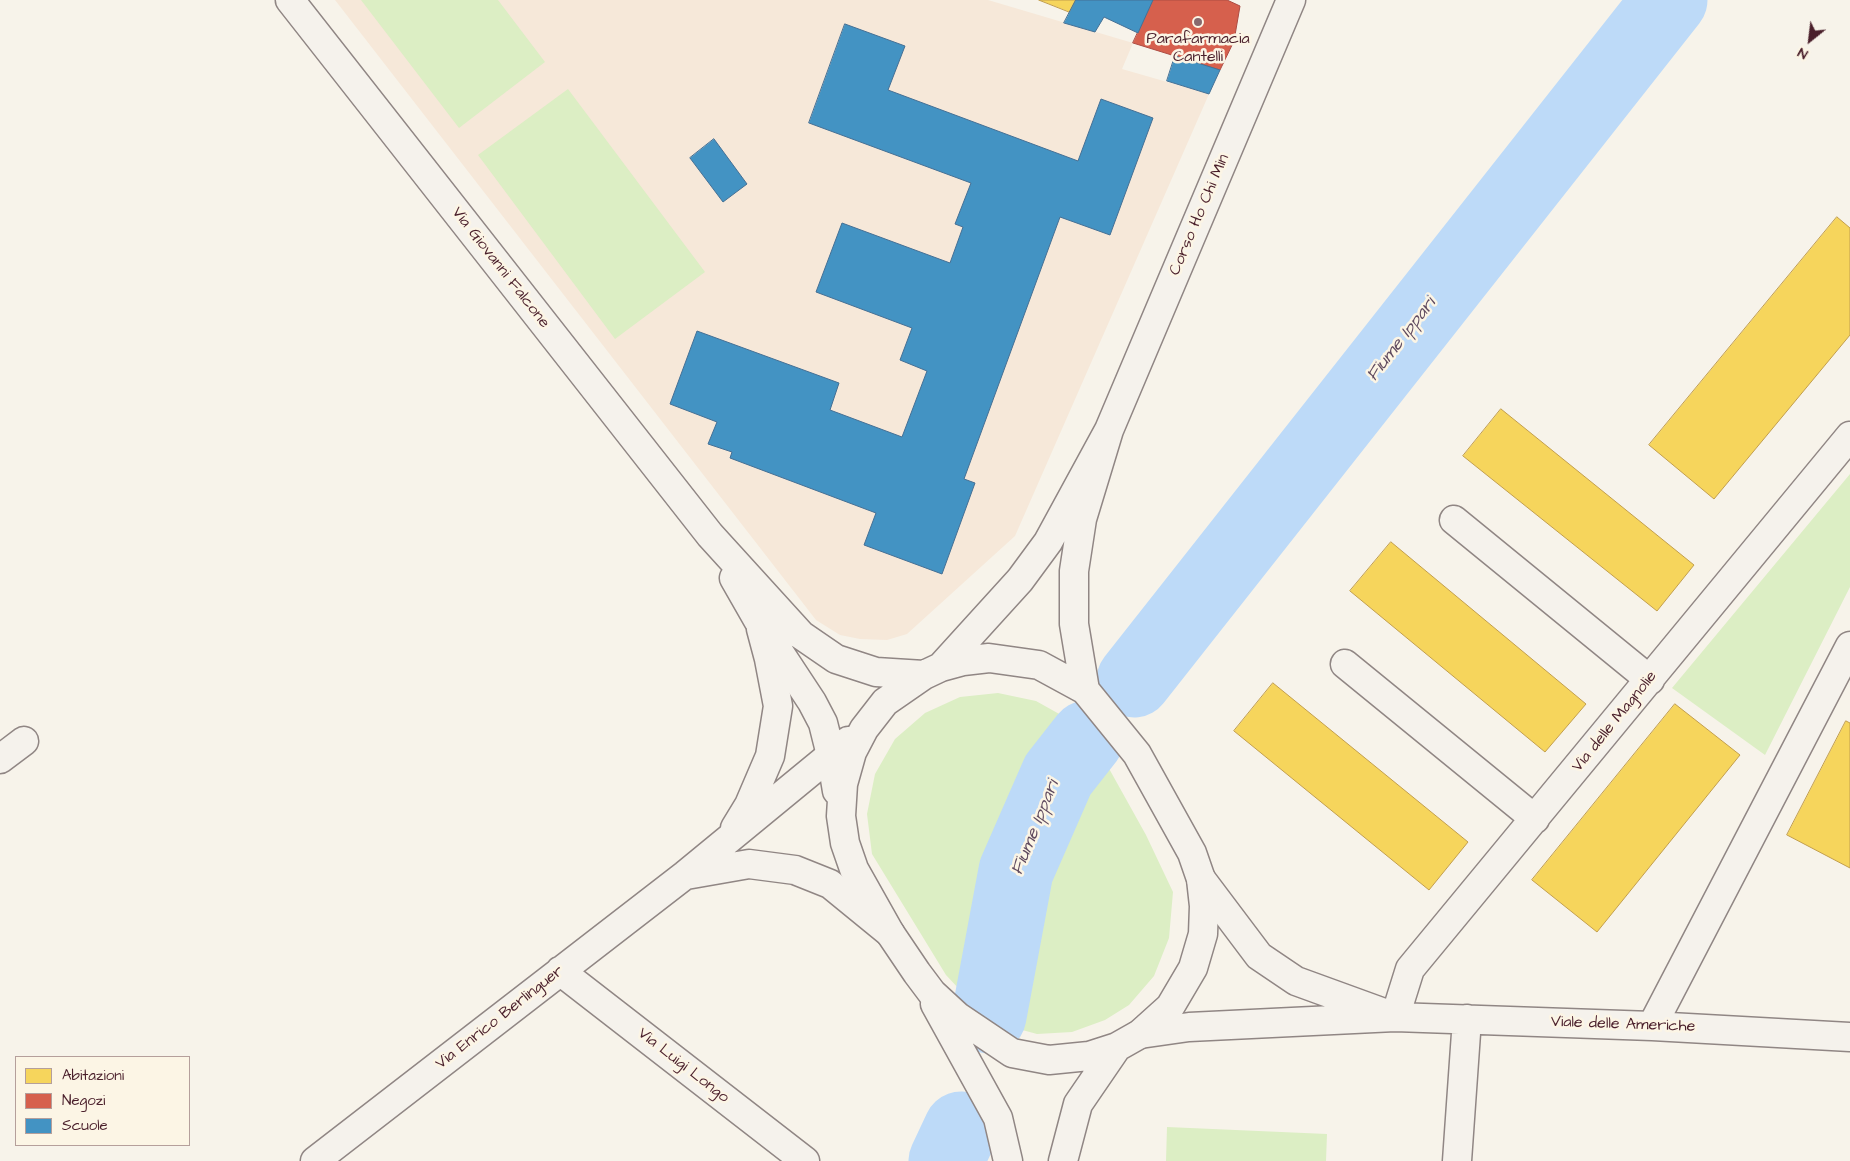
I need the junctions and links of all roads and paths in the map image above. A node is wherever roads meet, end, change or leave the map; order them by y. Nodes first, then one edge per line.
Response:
1 (290, 0) edge
2 (1291, 0) edge
3 (1109, 430) junction
4 (1850, 436) edge
5 (1454, 520) dead end
6 (710, 536) junction
7 (758, 620) junction
8 (1850, 646) edge
9 (1345, 664) dead end
10 (933, 671) junction
11 (1650, 680) junction
12 (1085, 690) junction
13 (864, 729) junction
14 (24, 740) dead end
15 (831, 755) junction
16 (0, 759) edge
17 (841, 816) junction
18 (1535, 819) junction
19 (728, 840) junction
20 (685, 875) junction
21 (1201, 879) junction
22 (890, 933) junction
23 (560, 971) junction
24 (917, 973) junction
25 (1395, 1016) junction
26 (1467, 1019) junction
27 (1652, 1026) junction
28 (1140, 1034) junction
29 (1850, 1037) edge
30 (1116, 1047) junction
31 (315, 1161) edge
32 (805, 1161) edge
33 (1008, 1161) edge
34 (1063, 1161) edge
35 (1457, 1161) edge

1 - 6 street, Via Giovanni Falcone
2 - 3 street, Corso Ho Chi Min
3 - 10 street
3 - 12 street
4 - 11 street, Via delle Magnolie
5 - 11 street
6 - 7 street
6 - 10 street
7 - 15 street
7 - 19 street
8 - 27 street
9 - 18 street
10 - 12 street
10 - 13 street
11 - 18 street, Via delle Magnolie
12 - 21 street
13 - 15 street, Via Enrico Berlinguer
13 - 17 street
14 - 16 street
15 - 17 street
15 - 19 street, Via Enrico Berlinguer
17 - 22 street
18 - 25 street, Via delle Magnolie
19 - 20 street, Via Enrico Berlinguer
20 - 22 street
20 - 23 street, Via Enrico Berlinguer
21 - 25 street
21 - 28 street
22 - 24 street
23 - 31 street, Via Enrico Berlinguer
23 - 32 street, Via Luigi Longo
24 - 30 street
24 - 33 street
25 - 26 street, Viale delle Americhe
25 - 28 street
26 - 27 street, Viale delle Americhe
26 - 35 street
27 - 29 street, Viale delle Americhe
28 - 30 street
30 - 34 street

